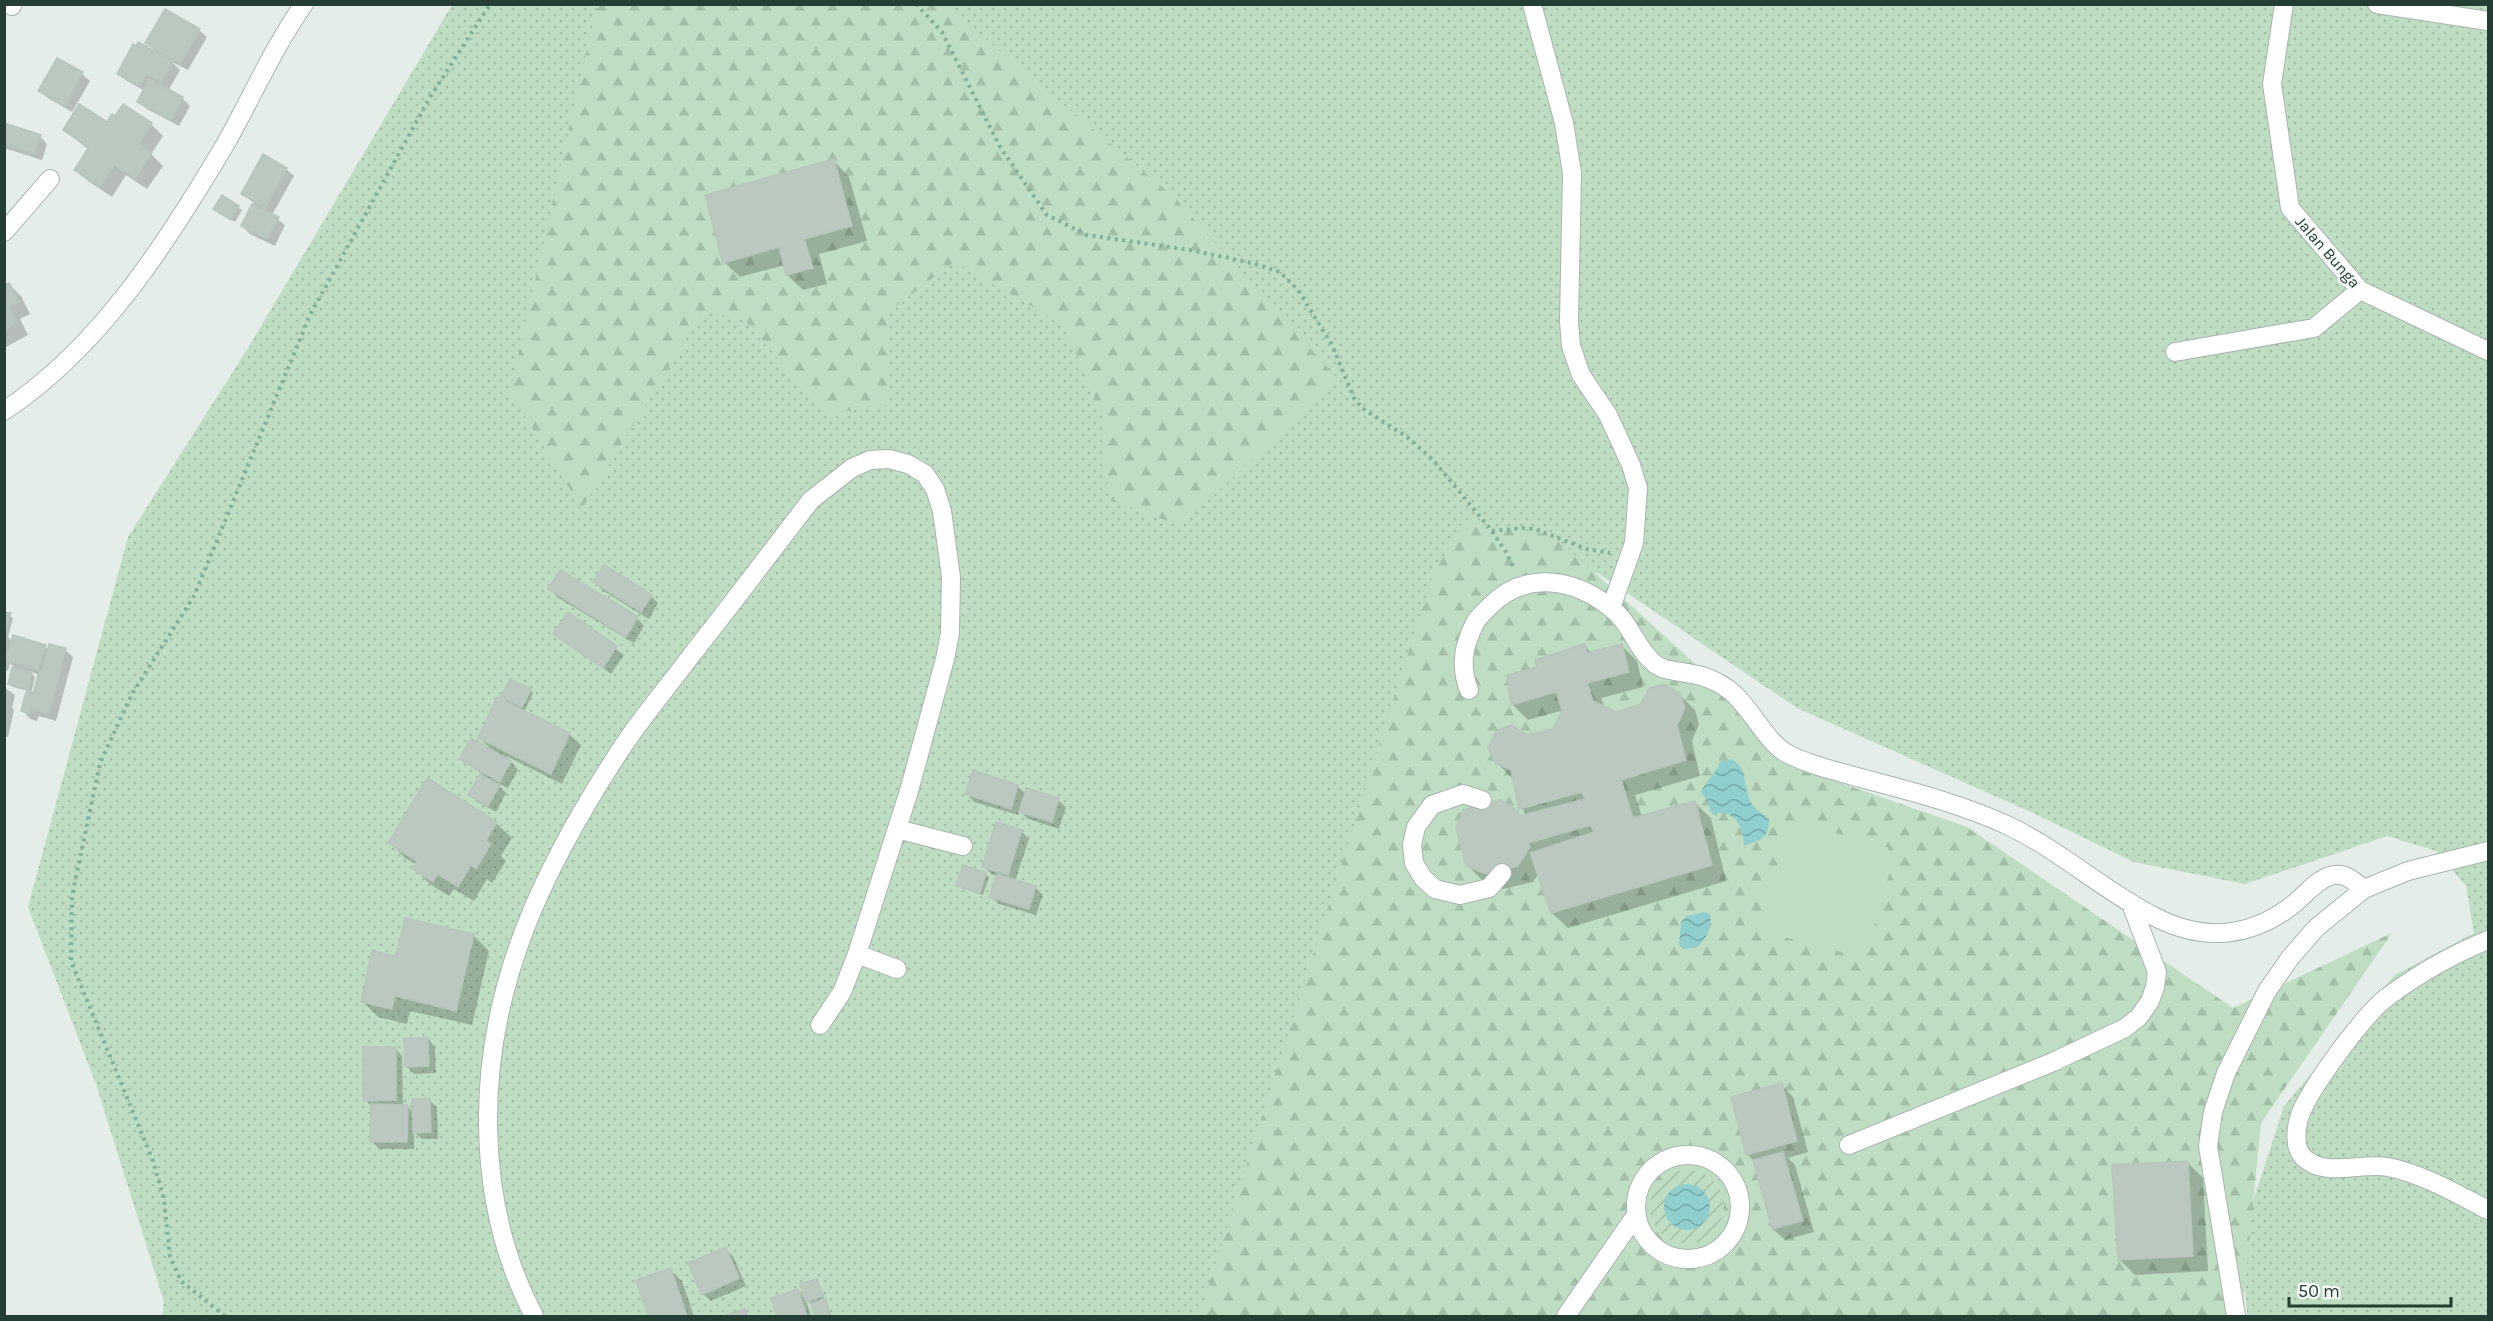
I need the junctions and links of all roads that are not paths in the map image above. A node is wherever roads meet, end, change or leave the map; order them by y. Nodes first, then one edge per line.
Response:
1 (304, 4) edge
2 (1532, 4) edge
3 (2284, 4) edge
4 (2377, 4) edge
5 (2488, 21) edge
6 (50, 179) dead end
7 (4, 232) edge
8 (2360, 290) junction
9 (2488, 351) edge
10 (2175, 352) dead end
11 (4, 411) edge
12 (1611, 608) junction
13 (1469, 690) dead end
14 (1482, 800) dead end
15 (897, 829) junction
16 (963, 846) dead end
17 (2488, 852) edge
18 (1502, 873) dead end
19 (2364, 889) junction
20 (2131, 904) junction
21 (2488, 940) edge
22 (857, 954) junction
23 (897, 969) dead end
24 (820, 1025) dead end
25 (1850, 1145) dead end
26 (2488, 1210) edge
27 (1636, 1215) junction
28 (534, 1317) edge
29 (1566, 1317) edge
30 (2236, 1317) edge

1 - 11 street
2 - 12 street
3 - 8 street, Jalan Bunga
4 - 5 street
6 - 7 street
8 - 9 street, Jalan Bunga
8 - 10 street
12 - 13 street
12 - 20 street
14 - 18 street
15 - 16 street
15 - 22 street
15 - 28 street
17 - 19 street
19 - 20 street
19 - 30 street
20 - 25 street
21 - 26 street
22 - 23 street
22 - 24 street
27 - 27 street
27 - 29 street

